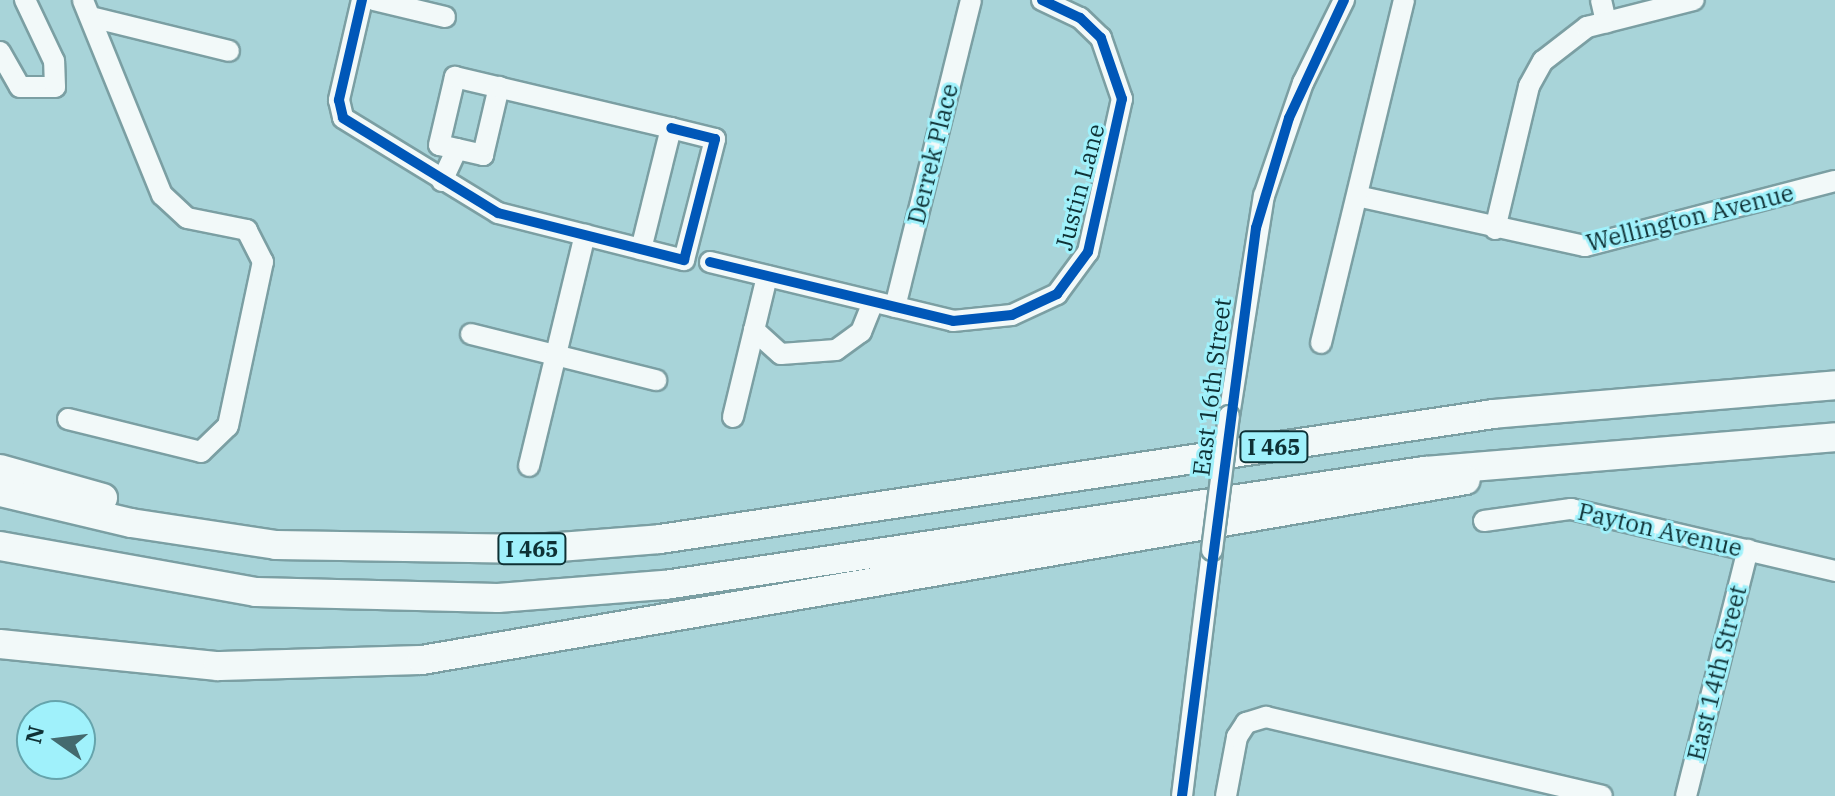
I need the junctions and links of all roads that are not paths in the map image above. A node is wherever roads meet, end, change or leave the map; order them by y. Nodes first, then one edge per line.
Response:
1 (25, 0) edge
2 (362, 0) edge
3 (374, 0) edge
4 (971, 0) edge
5 (1042, 0) edge
6 (1344, 0) edge
7 (1404, 0) edge
8 (1601, 0) edge
9 (1694, 0) edge
10 (87, 9) edge
11 (445, 17) dead end
12 (1606, 22) junction
13 (229, 51) dead end
14 (0, 52) edge
15 (499, 87) junction
16 (671, 128) junction
17 (457, 149) junction
18 (442, 181) junction
19 (1835, 181) edge
20 (1357, 196) junction
21 (1495, 229) junction
22 (585, 235) junction
23 (641, 249) junction
24 (710, 262) dead end
25 (767, 276) junction
26 (873, 302) junction
27 (895, 307) junction
28 (754, 330) junction
29 (471, 334) dead end
30 (1321, 343) dead end
31 (556, 355) junction
32 (656, 380) dead end
33 (1835, 385) edge
34 (733, 417) dead end
35 (68, 419) dead end
36 (1835, 437) edge
37 (529, 466) dead end
38 (1517, 466) junction
39 (0, 469) edge
40 (0, 492) edge
41 (1484, 521) dead end
42 (0, 546) edge
43 (348, 548) junction
44 (1748, 550) junction
45 (1835, 571) edge
46 (0, 644) edge
47 (1182, 796) edge
48 (1226, 796) edge
49 (1602, 796) edge
50 (1686, 796) edge

1 - 14 street
2 - 18 street
3 - 11 street
4 - 27 street, Derrek Place
5 - 27 street, Justin Lane
6 - 47 street, East 16th Street, bridge
7 - 20 street
8 - 12 street
9 - 12 street
10 - 13 street
10 - 35 street
12 - 21 street
15 - 16 street
15 - 17 street
15 - 17 street
16 - 23 street
16 - 23 street
17 - 18 street
18 - 22 street
19 - 21 street, Wellington Avenue
20 - 21 street, Wellington Avenue
20 - 30 street
22 - 23 street
22 - 31 street
24 - 25 street, Justin Lane
25 - 26 street, Justin Lane
25 - 28 street
26 - 27 street, Justin Lane
26 - 28 street
28 - 34 street
29 - 31 street
31 - 32 street
31 - 37 street
33 - 43 highway, I 465
36 - 38 highway, I 465
38 - 42 highway, I 465
38 - 46 highway
39 - 43 highway
40 - 43 highway, I 465
41 - 44 street, Payton Avenue
44 - 45 street, Payton Avenue
44 - 50 street, East 14th Street
48 - 49 street

